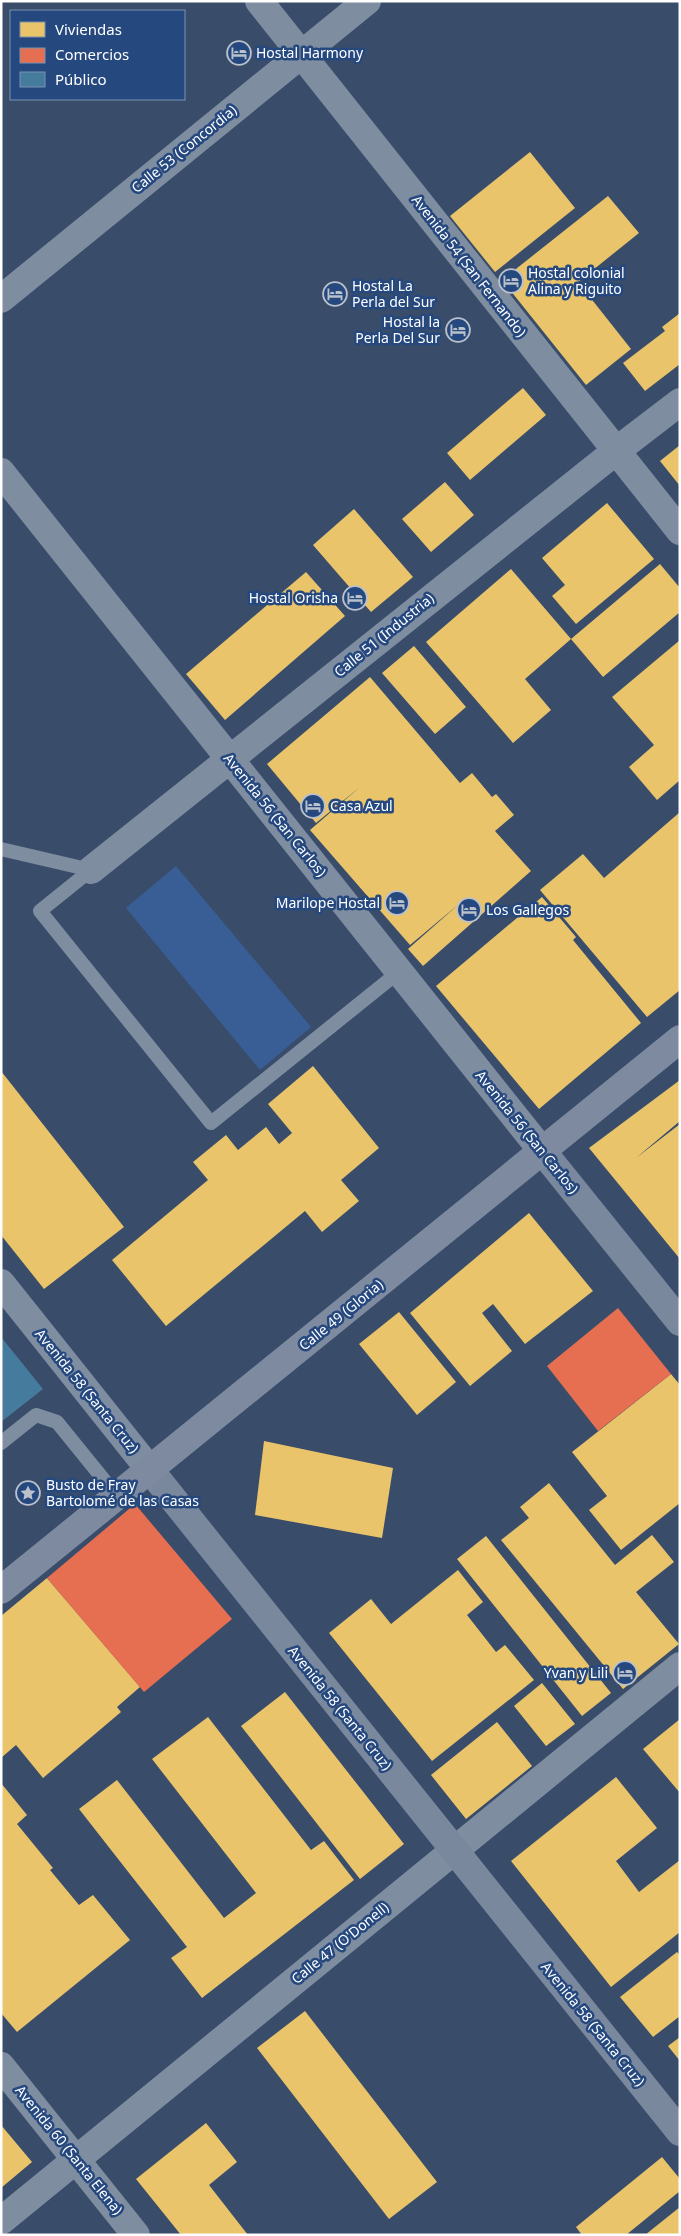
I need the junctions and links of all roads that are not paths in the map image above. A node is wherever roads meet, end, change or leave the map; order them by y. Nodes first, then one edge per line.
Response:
1 (259, 1) edge
2 (367, 1) edge
3 (300, 54) junction
4 (1, 299) edge
5 (680, 402) edge
6 (616, 451) junction
7 (1, 472) edge
8 (680, 531) edge
9 (230, 758) junction
10 (1, 849) edge
11 (91, 870) junction
12 (400, 971) junction
13 (680, 1039) edge
14 (543, 1152) junction
15 (1, 1283) edge
16 (680, 1322) edge
17 (1, 1443) edge
18 (150, 1470) junction
19 (117, 1496) junction
20 (4, 1582) edge
21 (680, 1666) edge
22 (454, 1850) junction
23 (1, 2066) edge
24 (680, 2132) edge
25 (76, 2159) junction
26 (1, 2221) edge
27 (136, 2235) edge

1 - 3 street, Avenida 54 (San Fernando)
2 - 3 street, Calle 53 (Concordia)
3 - 4 street, Calle 53 (Concordia)
3 - 6 street, Avenida 54 (San Fernando)
5 - 6 street, Calle 51 (Industria)
6 - 8 street, Avenida 54 (San Fernando)
6 - 9 street, Calle 51 (Industria)
7 - 9 street, Avenida 56 (San Carlos)
9 - 11 street, Calle 51 (Industria)
9 - 12 street, Avenida 56 (San Carlos)
10 - 11 lane
11 - 12 lane
12 - 14 street, Avenida 56 (San Carlos)
13 - 14 main road, Calle 49 (Gloria)
14 - 16 main road, Avenida 56 (San Carlos)
14 - 18 main road, Calle 49 (Gloria)
15 - 18 street, Avenida 58 (Santa Cruz)
17 - 19 lane
18 - 19 main road, Calle 49 (Gloria)
18 - 22 main road, Avenida 58 (Santa Cruz)
19 - 20 main road, Calle 49 (Gloria)
21 - 22 street, Calle 47 (O'Donell)
22 - 24 main road, Avenida 58 (Santa Cruz)
22 - 25 street, Calle 47 (O'Donell)
23 - 25 street, Avenida 60 (Santa Elena)
25 - 26 street, Calle 47 (O'Donell)
25 - 27 street, Avenida 60 (Santa Elena)

